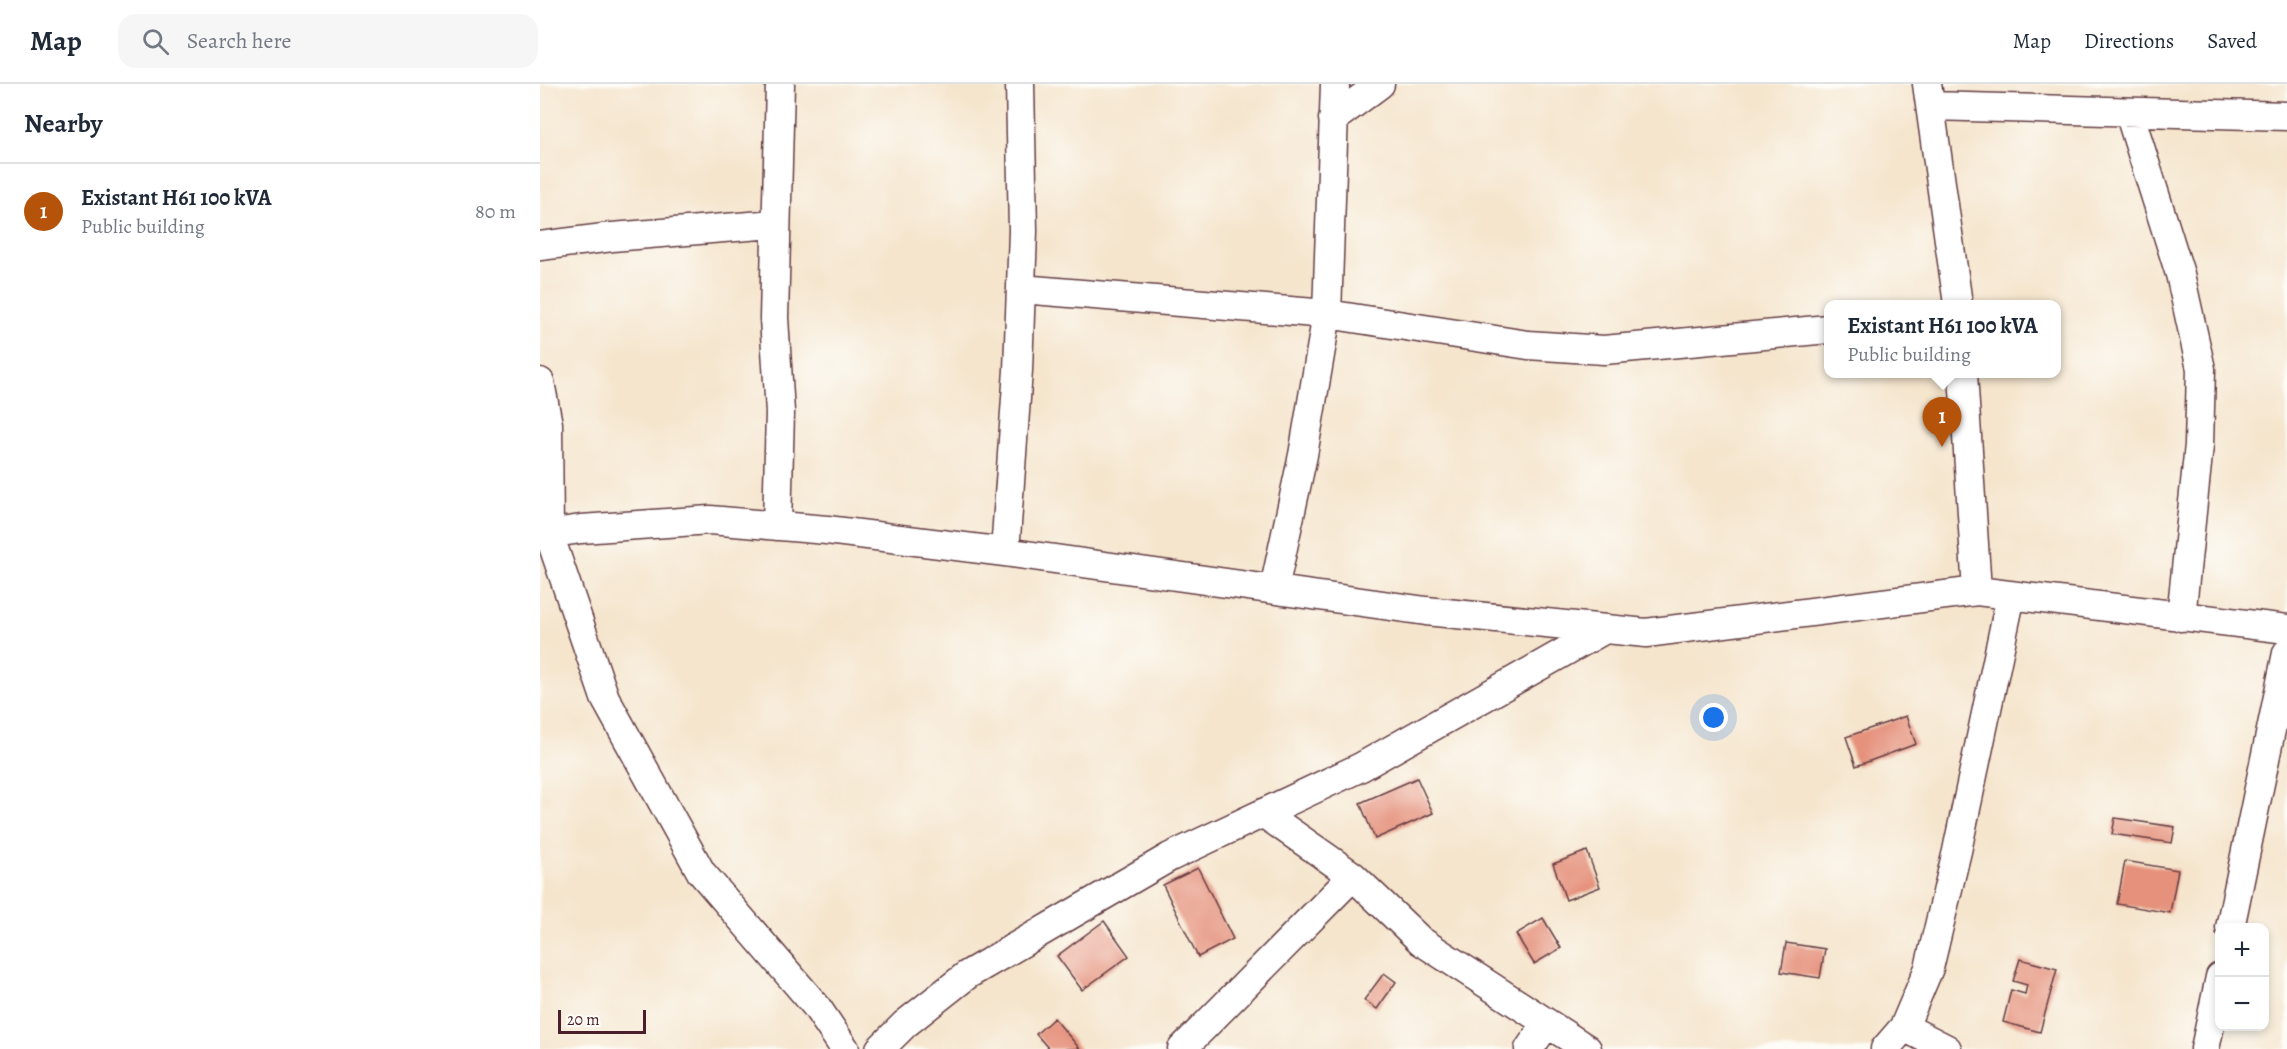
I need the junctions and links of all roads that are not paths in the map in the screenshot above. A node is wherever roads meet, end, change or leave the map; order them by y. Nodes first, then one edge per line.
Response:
1 (780, 84) edge
2 (1020, 84) edge
3 (1335, 84) edge
4 (1380, 84) edge
5 (1929, 95) edge
6 (2129, 112) junction
7 (2287, 116) edge
8 (1333, 119) junction
9 (776, 224) junction
10 (540, 246) edge
11 (1021, 289) junction
12 (1957, 300) edge
13 (1327, 314) junction
14 (1824, 329) edge
15 (1963, 378) edge
16 (540, 382) edge
17 (777, 526) junction
18 (544, 535) edge
19 (1005, 552) junction
20 (1274, 589) junction
21 (1977, 591) junction
22 (2011, 595) junction
23 (2181, 616) junction
24 (1605, 629) junction
25 (2287, 629) edge
26 (2287, 653) edge
27 (1263, 813) junction
28 (1353, 876) junction
29 (2231, 923) edge
30 (2220, 977) edge
31 (1546, 1023) junction
32 (1904, 1027) junction
33 (845, 1049) edge
34 (880, 1049) edge
35 (1182, 1049) edge
36 (1528, 1049) edge
37 (1587, 1049) edge
38 (1885, 1049) edge
39 (1947, 1049) edge
40 (2205, 1049) edge

1 - 9 street
2 - 11 street
3 - 8 street
4 - 8 street
5 - 6 street
5 - 12 street
6 - 7 street
6 - 23 street
8 - 13 street
9 - 10 street
9 - 17 street
11 - 13 street
11 - 19 street
13 - 14 street
13 - 20 street
15 - 21 street
16 - 18 street
17 - 18 street
17 - 19 street
18 - 33 street
19 - 20 street
20 - 24 street
21 - 22 street
21 - 24 street
22 - 23 street
22 - 32 street
23 - 25 street
24 - 27 street
26 - 29 street
27 - 28 street
27 - 34 street
28 - 31 street
28 - 35 street
30 - 40 street
31 - 36 street
31 - 37 street
32 - 38 street
32 - 39 street

